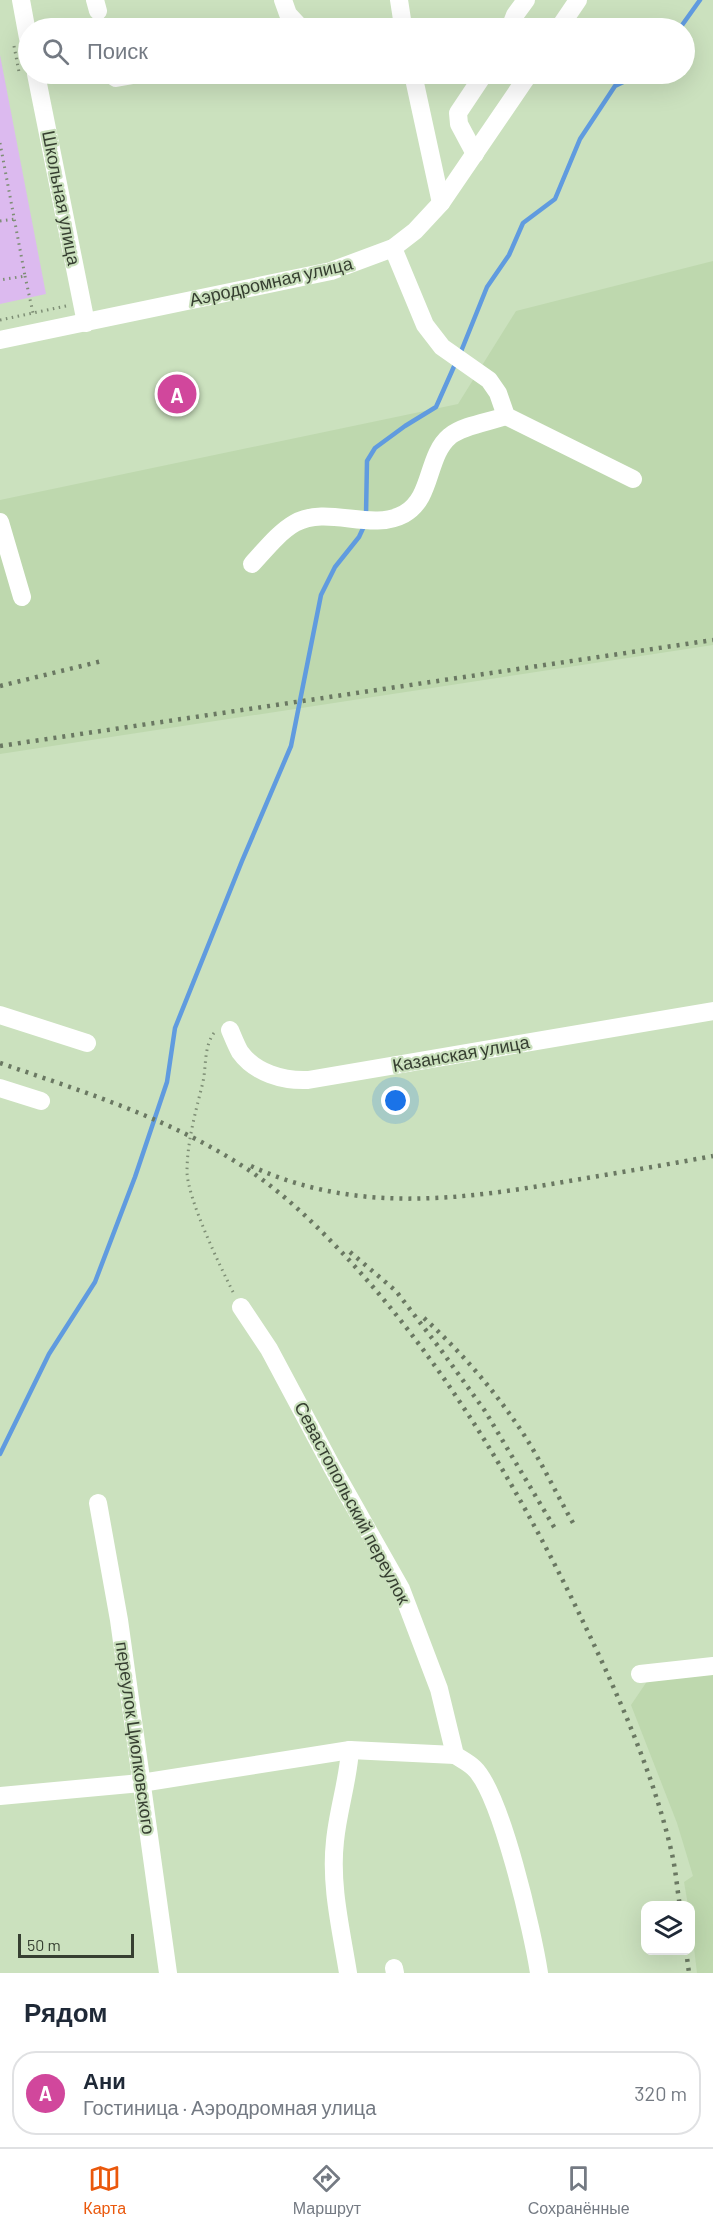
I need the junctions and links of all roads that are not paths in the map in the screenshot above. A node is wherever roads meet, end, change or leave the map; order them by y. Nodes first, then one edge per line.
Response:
1 (21, 0) edge
2 (282, 0) edge
3 (399, 0) edge
4 (526, 0) edge
5 (578, 0) edge
6 (24, 18) edge
7 (292, 18) edge
8 (398, 18) edge
9 (514, 18) edge
10 (566, 18) edge
11 (38, 84) edge
12 (415, 84) edge
13 (477, 84) edge
14 (522, 84) edge
15 (475, 154) junction
16 (441, 203) junction
17 (393, 248) junction
18 (86, 323) junction
19 (0, 340) edge
20 (506, 416) junction
21 (633, 480) dead end
22 (0, 522) edge
23 (252, 564) dead end
24 (22, 597) dead end
25 (713, 1011) edge
26 (0, 1015) edge
27 (230, 1030) road end
28 (87, 1043) dead end
29 (0, 1088) edge
30 (40, 1101) dead end
31 (241, 1307) road end
32 (98, 1503) dead end
33 (713, 1666) edge
34 (640, 1674) dead end
35 (350, 1750) junction
36 (455, 1755) junction
37 (141, 1783) junction
38 (0, 1796) edge
39 (168, 1973) edge
40 (348, 1973) edge
41 (539, 1973) edge

1 - 6 street
2 - 7 street
3 - 8 street
4 - 9 street
5 - 10 street
11 - 18 street, Школьная улица
12 - 16 street
13 - 15 street
14 - 15 street, Аэродромная улица
15 - 16 street, Аэродромная улица
16 - 17 street, Аэродромная улица
17 - 18 street, Аэродромная улица
17 - 20 street
18 - 19 street, Аэродромная улица
20 - 21 street
20 - 23 street
22 - 24 street
25 - 27 street, Казанская улица
26 - 28 street
29 - 30 street
31 - 36 street, Севастопольский переулок
32 - 37 street, переулок Циолковского
33 - 34 street
35 - 36 street
35 - 37 street
35 - 40 street
36 - 41 street
37 - 38 street
37 - 39 street, переулок Циолковского

